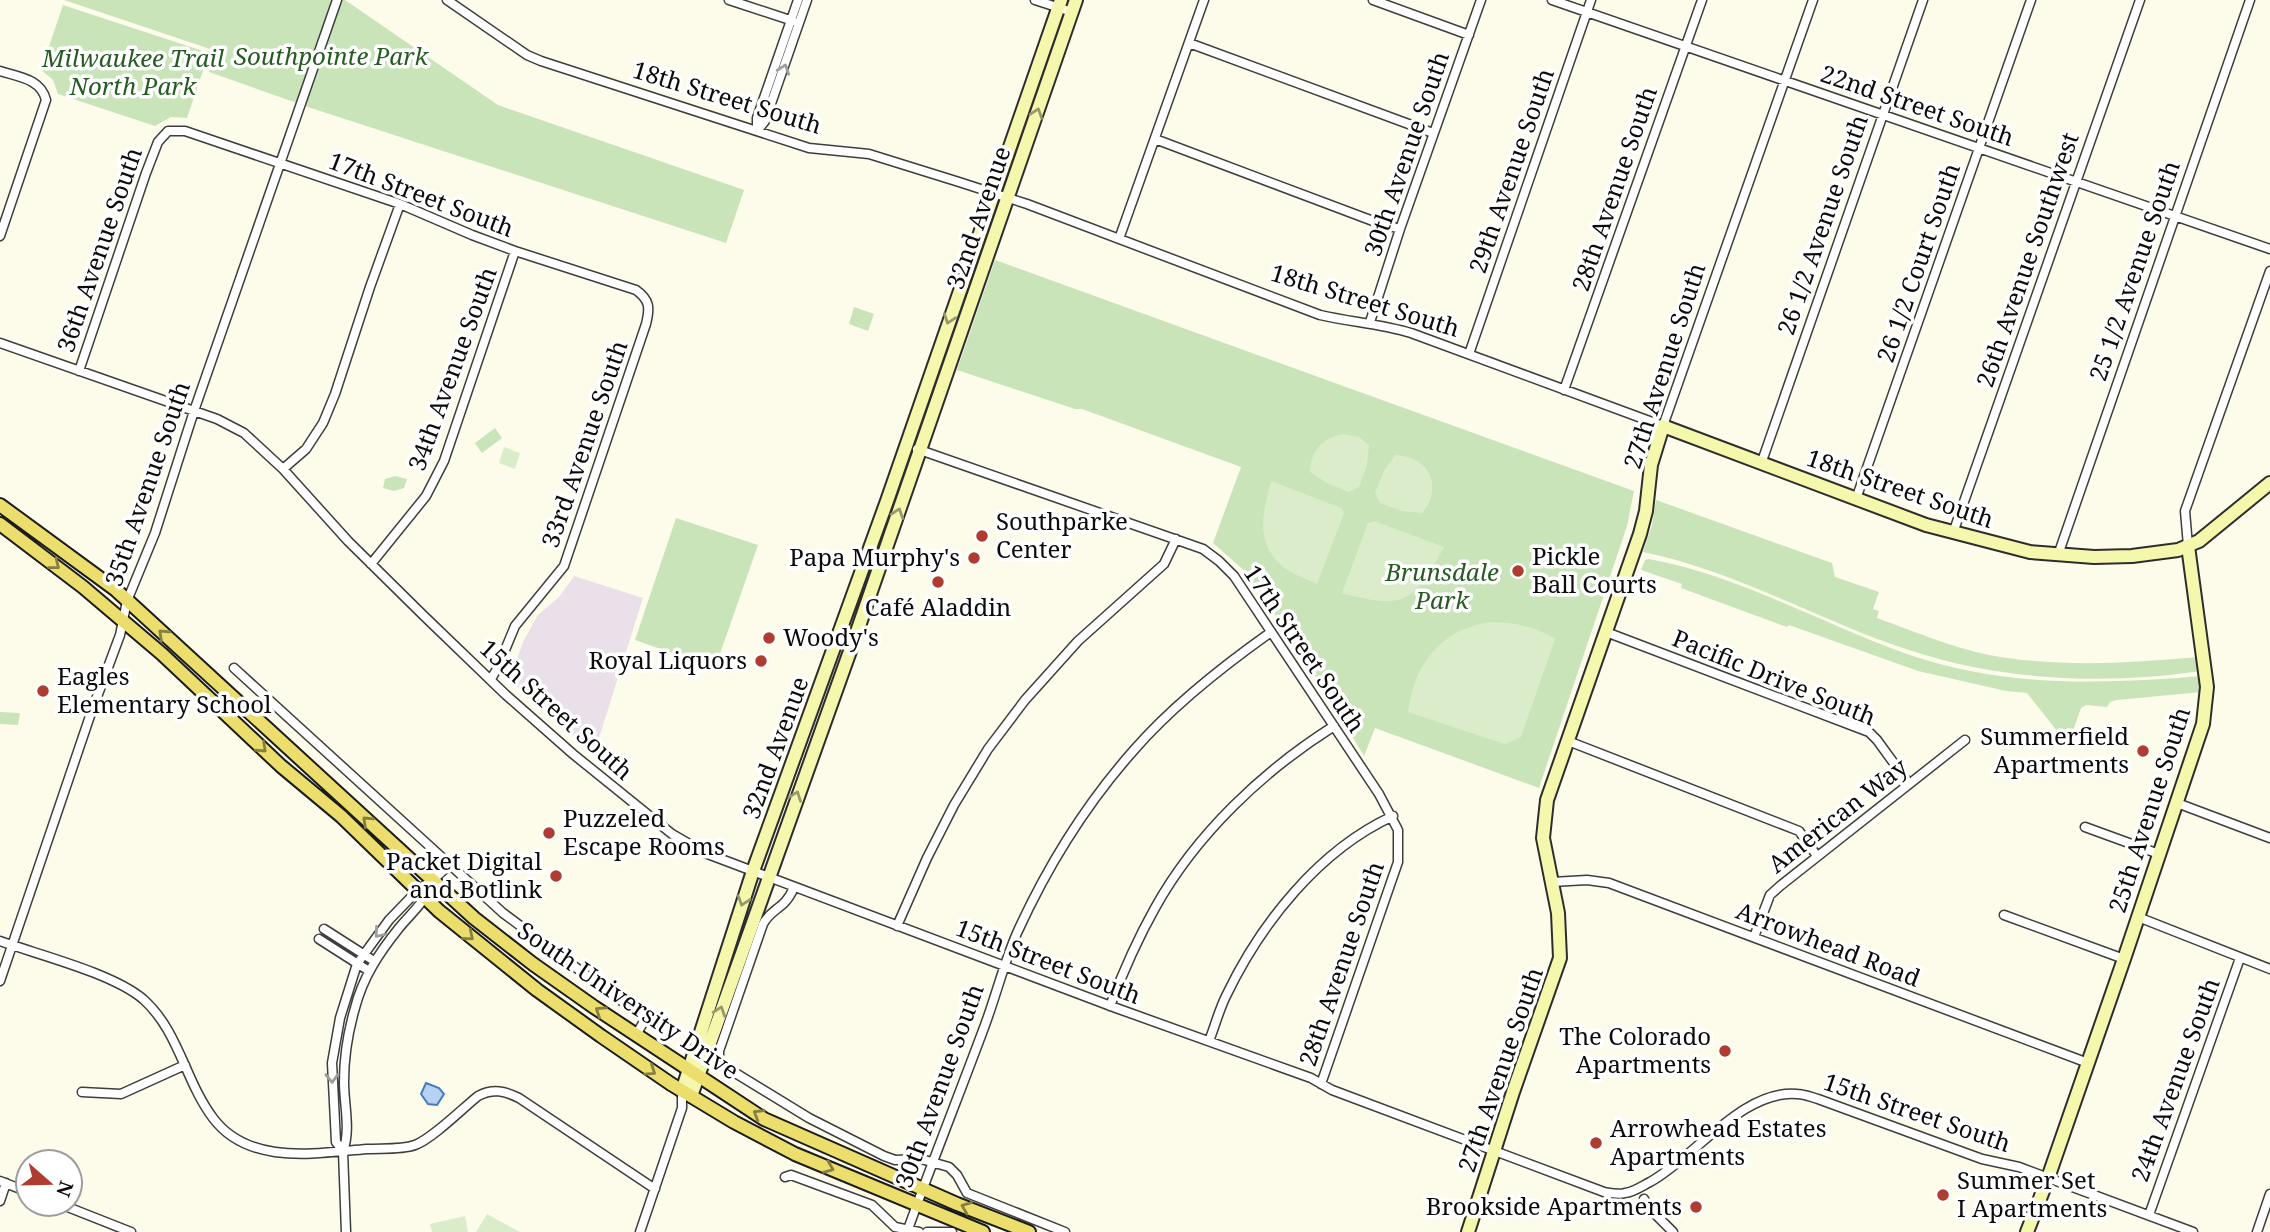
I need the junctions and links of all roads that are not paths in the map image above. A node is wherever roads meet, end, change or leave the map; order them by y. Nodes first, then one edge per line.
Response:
1 (337, 0) edge
2 (447, 0) edge
3 (729, 0) edge
4 (798, 0) edge
5 (807, 0) edge
6 (1035, 0) edge
7 (1204, 0) edge
8 (1373, 0) edge
9 (1481, 0) edge
10 (1552, 0) edge
11 (1591, 0) edge
12 (1702, 0) edge
13 (1813, 0) edge
14 (1923, 0) edge
15 (2031, 0) edge
16 (2140, 0) edge
17 (2250, 0) edge
18 (1060, 4) edge
19 (1074, 6) edge
20 (1587, 12) junction
21 (795, 22) junction
22 (1469, 35) junction
23 (1189, 43) junction
24 (1685, 47) junction
25 (0, 71) edge
26 (1786, 81) junction
27 (1882, 114) junction
28 (757, 131) junction
29 (1433, 133) junction
30 (1155, 139) junction
31 (158, 142) joint
32 (1979, 148) junction
33 (281, 163) junction
34 (2075, 182) junction
35 (994, 193) junction
36 (1008, 198) junction
37 (400, 204) junction
38 (2174, 217) junction
39 (1400, 229) junction
40 (0, 236) edge
41 (1119, 239) junction
42 (2270, 249) edge
43 (515, 251) junction
44 (2270, 271) edge
45 (1370, 322) junction
46 (646, 324) joint
47 (0, 343) edge
48 (1469, 354) junction
49 (79, 371) junction
50 (1564, 390) junction
51 (194, 411) junction
52 (1663, 426) junction
53 (906, 445) junction
54 (920, 450) junction
55 (1761, 464) junction
56 (283, 469) junction
57 (2269, 487) edge
58 (1856, 499) junction
59 (0, 505) edge
60 (0, 524) edge
61 (1953, 533) junction
62 (1177, 539) junction
63 (2188, 546) junction
64 (2057, 555) junction
65 (371, 564) junction
66 (127, 601) junction
67 (123, 621) junction
68 (1271, 632) junction
69 (1606, 632) junction
70 (234, 668) dead end
71 (491, 679) junction
72 (1334, 726) junction
73 (282, 729) junction
74 (1965, 740) dead end
75 (1568, 741) junction
76 (1909, 784) junction
77 (2177, 803) junction
78 (1393, 816) junction
79 (2085, 827) dead end
80 (2270, 838) edge
81 (2159, 854) junction
82 (1817, 856) junction
83 (450, 864) junction
84 (753, 871) junction
85 (767, 877) junction
86 (432, 881) junction
87 (1552, 883) junction
88 (794, 887) junction
89 (422, 894) junction
90 (2004, 915) dead end
91 (2138, 917) junction
92 (897, 926) junction
93 (324, 929) dead end
94 (1755, 937) junction
95 (319, 940) dead end
96 (0, 941) edge
97 (13, 945) junction
98 (362, 954) junction
99 (2240, 958) junction
100 (2124, 959) junction
101 (374, 961) junction
102 (357, 964) junction
103 (1004, 966) junction
104 (2270, 969) edge
105 (369, 971) junction
106 (0, 981) edge
107 (1110, 1006) junction
108 (636, 1035) junction
109 (1209, 1041) junction
110 (335, 1044) junction
111 (346, 1046) junction
112 (2088, 1063) junction
113 (185, 1065) junction
114 (693, 1072) junction
115 (1321, 1084) junction
116 (82, 1092) dead end
117 (686, 1093) junction
118 (342, 1151) junction
119 (1494, 1152) junction
120 (933, 1163) junction
121 (785, 1177) dead end
122 (2048, 1178) junction
123 (3, 1182) edge
124 (655, 1189) junction
125 (923, 1189) junction
126 (2270, 1194) edge
127 (1644, 1199) dead end
128 (0, 1201) edge
129 (917, 1204) junction
130 (84, 1213) edge
131 (2149, 1216) junction
132 (907, 1231) edge
133 (131, 1232) edge
134 (346, 1232) edge
135 (640, 1232) edge
136 (919, 1232) edge
137 (927, 1232) edge
138 (952, 1232) edge
139 (983, 1232) edge
140 (1029, 1232) edge
141 (1065, 1232) edge
142 (1468, 1232) edge
143 (1673, 1232) edge
144 (2026, 1232) edge
145 (2193, 1232) edge
146 (2257, 1232) edge

1 - 33 street, 35th Avenue South
2 - 28 street, 18th Street South
3 - 21 street
4 - 21 street
5 - 21 street
6 - 18 street
7 - 23 street
8 - 22 street
9 - 22 street, 30th Avenue South
10 - 20 street, 22nd Street South
11 - 20 street, 29th Avenue South
12 - 24 street, 28th Avenue South
13 - 26 street, 27th Avenue South
14 - 27 street, 26 1/2 Avenue South
15 - 32 street, 26 1/2 Court South
16 - 34 street, 26th Avenue Southwest
17 - 38 street, 25 1/2 Avenue South
18 - 19 street
18 - 35 main road, 32nd Avenue
36 -> 19 main road, 32nd Avenue
20 - 24 street, 22nd Street South
20 - 48 street, 29th Avenue South
21 - 28 street
22 - 29 street, 30th Avenue South
23 - 29 street
23 - 30 street
24 - 26 street, 22nd Street South
24 - 50 street, 28th Avenue South
25 - 40 street
26 - 27 street, 22nd Street South
26 - 52 street, 27th Avenue South
27 - 32 street, 22nd Street South
27 - 55 street, 26 1/2 Avenue South
28 - 35 street, 18th Street South
29 - 39 street, 30th Avenue South
30 - 39 street
30 - 41 street
31 - 33 street, 17th Street South
31 - 49 street, 36th Avenue South
32 - 34 street, 22nd Street South
32 - 58 street, 26 1/2 Court South
33 - 37 street, 17th Street South
33 - 51 street, 35th Avenue South
34 - 38 street, 22nd Street South
34 - 61 street, 26th Avenue Southwest
35 - 36 street, 18th Street South
35 -> 53 main road, 32nd Avenue
36 - 41 street, 18th Street South
36 - 54 main road, 32nd Avenue
37 - 43 street, 17th Street South
37 - 56 street
38 - 42 street, 22nd Street South
38 - 64 street, 25 1/2 Avenue South
39 - 45 street, 30th Avenue South
41 - 45 street, 18th Street South
43 - 46 street, 17th Street South
43 - 65 street, 34th Avenue South
44 - 63 street, 25th Avenue South
45 - 48 street, 18th Street South
46 - 71 street, 33rd Avenue South
47 - 49 street, 15th Street South
48 - 50 street, 18th Street South
49 - 51 street, 15th Street South
50 - 52 street, 18th Street South
51 - 56 street, 15th Street South
51 - 66 street, 35th Avenue South
52 - 55 main road, 18th Street South
52 - 69 main road, 27th Avenue South
53 - 54 street
53 - 84 main road, 32nd Avenue
54 - 62 street, 17th Street South
85 -> 54 main road, 32nd Avenue
55 - 58 main road, 18th Street South
56 - 65 street, 15th Street South
57 - 63 main road, 18th Street South
58 - 61 main road, 18th Street South
59 - 66 main road, South University Drive
60 -> 67 main road, South University Drive
61 - 64 main road, 18th Street South
62 - 68 street, 17th Street South
62 - 92 street
63 - 64 main road, 18th Street South
63 - 77 main road, 25th Avenue South
65 - 71 street, 15th Street South
66 - 67 street, 35th Avenue South
73 -> 66 main road, South University Drive
67 -> 89 main road, South University Drive
67 - 97 street, 35th Avenue South
68 - 72 street, 17th Street South
68 - 103 street, 30th Avenue South
69 - 75 main road, 27th Avenue South
69 - 76 street, Pacific Drive South
70 - 73 street
71 - 84 street, 15th Street South
72 - 78 street, 17th Street South
72 - 107 street
73 - 83 street
86 -> 73 main road, South University Drive
74 - 76 street, American Way
75 - 82 street
75 - 87 main road, 27th Avenue South
76 - 82 street, American Way
77 - 80 street
77 - 81 main road, 25th Avenue South
78 - 109 street
78 - 115 street, 28th Avenue South
79 - 81 street
81 - 91 main road, 25th Avenue South
82 - 94 street, American Way
83 - 86 street
83 - 108 street
84 - 85 street, 15th Street South
84 -> 114 main road, 32nd Avenue
85 - 88 street, 15th Street South
114 -> 85 main road, 32nd Avenue
86 - 89 street
108 -> 86 main road, South University Drive
87 - 94 street, Arrowhead Road
87 - 119 main road, 27th Avenue South
88 - 92 street, 15th Street South
88 - 120 street
89 -> 98 street
89 - 101 street
89 -> 117 main road, South University Drive
90 - 100 street
91 - 99 street
91 - 100 main road, 25th Avenue South
92 - 103 street, 15th Street South
93 - 98 street
94 - 112 street, Arrowhead Road
95 - 102 street
96 - 97 street
97 - 106 street, 35th Avenue South
97 - 113 street
98 - 101 street
98 - 102 street
99 - 104 street
99 - 131 street, 24th Avenue South
100 - 112 main road, 25th Avenue South
101 - 105 street
102 - 105 street
102 - 110 street
103 - 107 street, 15th Street South
103 - 120 street, 30th Avenue South
105 - 111 street
107 - 109 street, 15th Street South
108 - 114 main road, South University Drive
109 - 115 street, 15th Street South
110 - 111 street
110 -> 118 street
111 - 118 street
112 - 122 main road, 25th Avenue South
113 - 116 street
113 - 118 street
114 - 117 main road, 32nd Avenue
125 -> 114 main road, South University Drive
115 - 119 street, 15th Street South
117 - 124 street, 32nd Avenue
117 -> 129 main road, South University Drive
118 - 124 street
118 - 134 street
119 - 122 street, 15th Street South
119 - 142 main road, 27th Avenue South
120 - 125 street, 30th Avenue South
120 - 141 street
121 - 132 street
122 - 131 street, 15th Street South
122 - 144 main road, 25th Avenue South
123 - 128 street
124 - 135 street, 32nd Avenue
125 - 129 street, 30th Avenue South
140 -> 125 main road, South University Drive
126 - 146 street
127 - 143 street
129 - 132 street, 30th Avenue South
129 - 139 main road, South University Drive
130 - 133 street
131 - 145 street, 15th Street South
132 - 136 street
137 - 138 street

